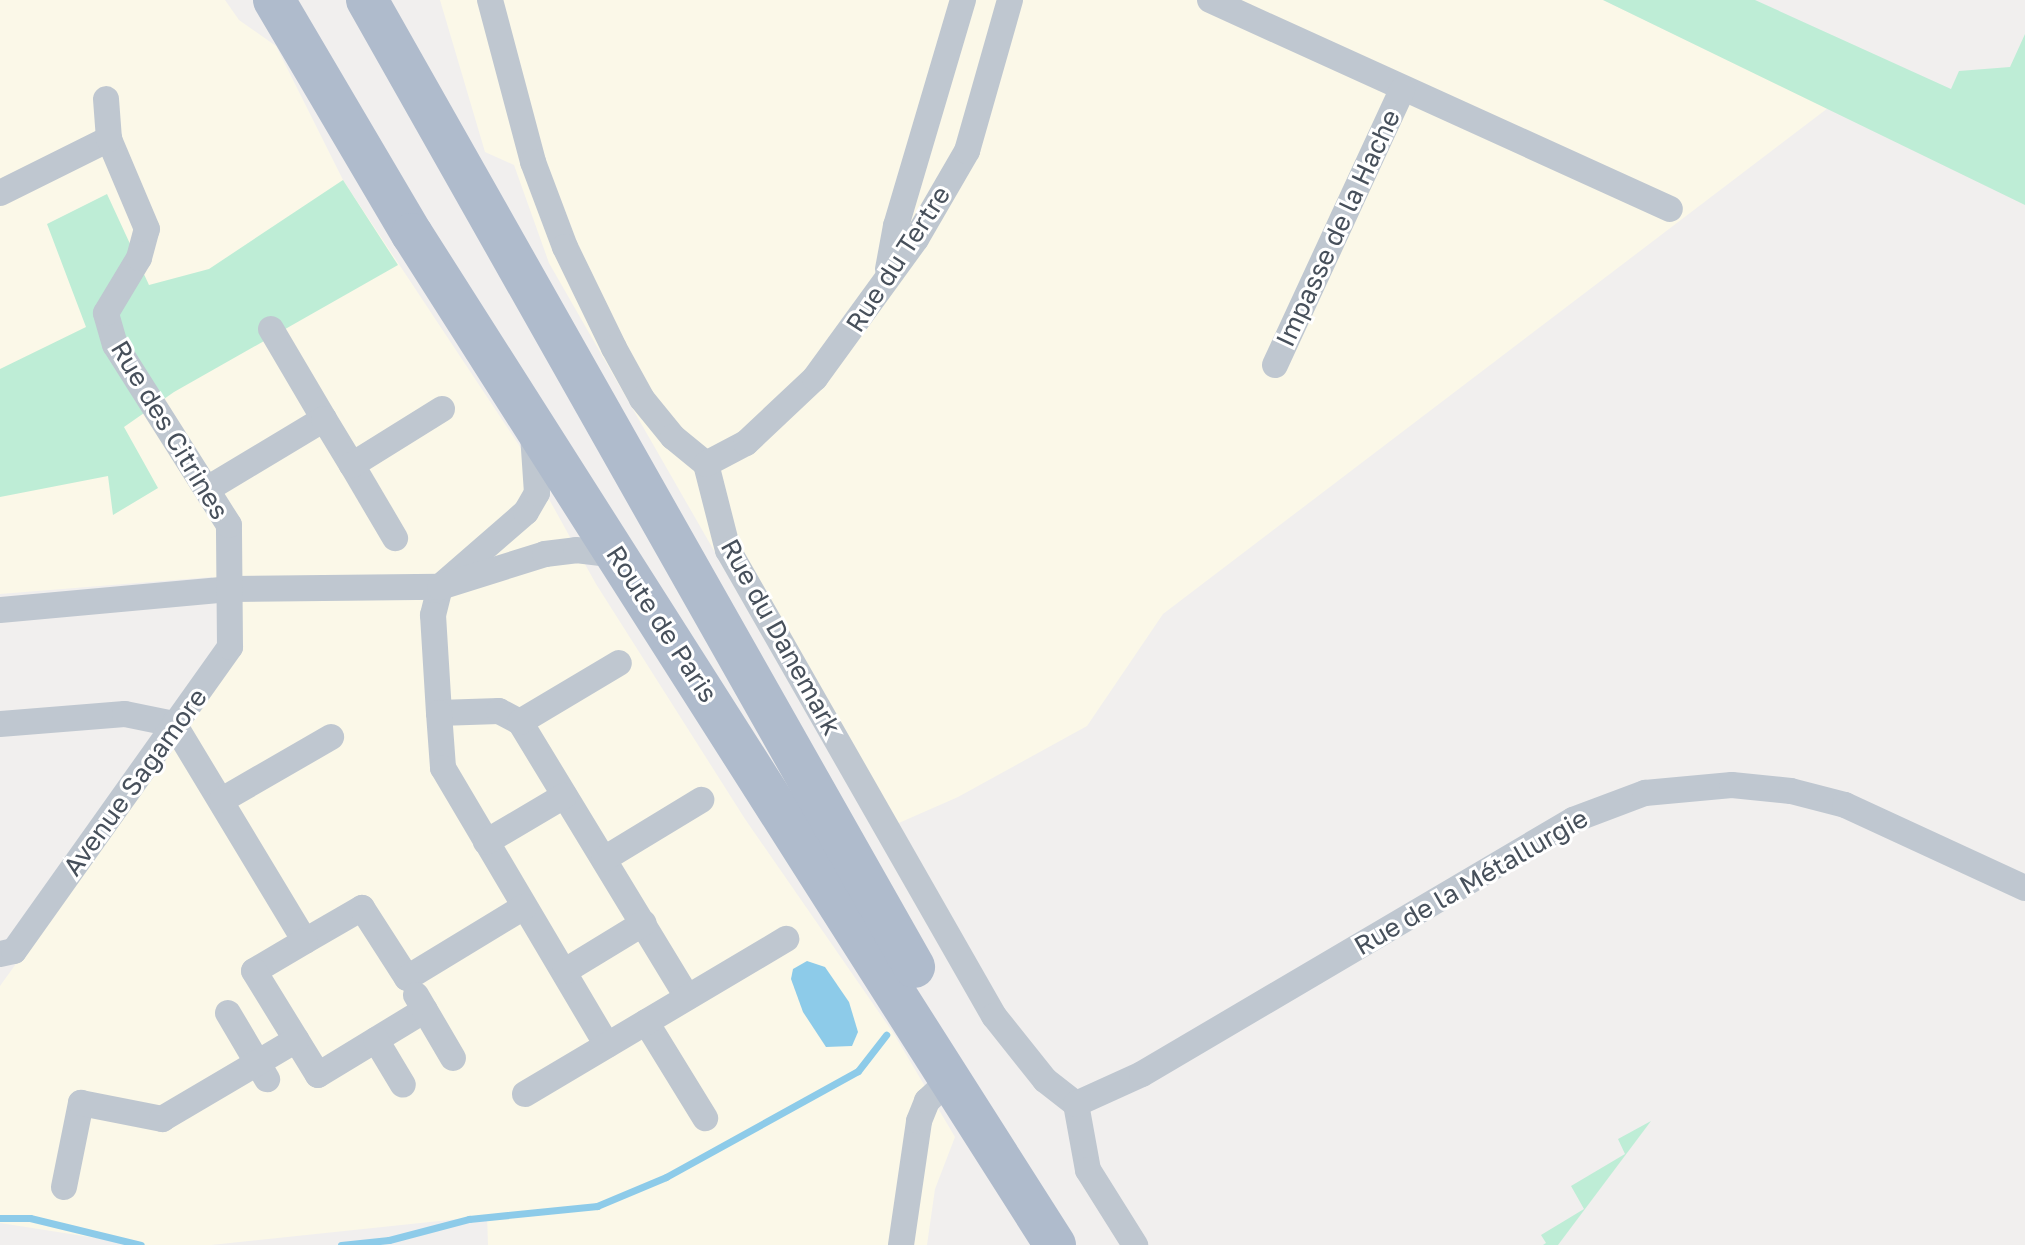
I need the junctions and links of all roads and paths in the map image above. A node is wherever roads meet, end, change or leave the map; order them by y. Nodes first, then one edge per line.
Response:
1 (274, 0) edge
2 (341, 0) edge
3 (367, 0) edge
4 (490, 0) edge
5 (963, 0) edge
6 (1010, 0) edge
7 (1210, 0) edge
8 (1402, 90) junction
9 (420, 94) junction
10 (106, 99) dead end
11 (109, 139) junction
12 (0, 193) edge
13 (1670, 209) dead end
14 (887, 277) junction
15 (271, 329) dead end
16 (1275, 365) dead end
17 (442, 409) dead end
18 (324, 419) junction
19 (532, 422) junction
20 (706, 464) junction
21 (352, 465) junction
22 (209, 488) junction
23 (395, 538) dead end
24 (618, 555) junction
25 (440, 587) junction
26 (232, 589) junction
27 (0, 610) edge
28 (619, 663) dead end
29 (439, 713) junction
30 (520, 722) junction
31 (0, 724) edge
32 (174, 724) junction
33 (331, 737) dead end
34 (564, 796) junction
35 (222, 800) junction
36 (701, 800) dead end
37 (486, 842) junction
38 (604, 859) junction
39 (2025, 888) edge
40 (524, 907) junction
41 (644, 923) junction
42 (786, 939) dead end
43 (305, 941) junction
44 (0, 954) edge
45 (565, 971) junction
46 (407, 978) junction
47 (687, 997) junction
48 (425, 1010) junction
49 (228, 1013) dead end
50 (646, 1022) junction
51 (296, 1040) junction
52 (376, 1040) junction
53 (607, 1045) junction
54 (453, 1058) dead end
55 (262, 1071) junction
56 (951, 1079) junction
57 (403, 1085) dead end
58 (525, 1094) dead end
59 (1076, 1104) junction
60 (705, 1118) dead end
61 (64, 1187) dead end
62 (901, 1245) edge
63 (1055, 1245) edge
64 (1082, 1245) edge
65 (1135, 1245) edge

1 - 19 main road, Route de Paris
2 - 9 main road
3 - 9 main road, Route de Paris
4 - 20 street
5 - 14 street
6 - 14 street, Rue du Tertre
7 - 8 street, Impasse de la Hache
8 - 13 street, Impasse de la Hache
8 - 16 street, Impasse de la Hache
9 - 64 main road, Route de Paris
10 - 11 street, Rue des Citrines
11 - 12 street
11 - 22 street, Rue des Citrines
14 - 20 street, Rue du Tertre
15 - 18 street
17 - 21 street
18 - 21 street
18 - 22 street
19 - 24 main road, Route de Paris
19 - 25 street
20 - 59 street, Rue du Danemark
21 - 23 street
22 - 26 street, Rue des Citrines
24 - 25 street
24 - 56 main road, Route de Paris
25 - 26 street
25 - 29 street
26 - 27 street
26 - 32 street, Avenue Sagamore
28 - 30 street
29 - 30 street
29 - 37 street
30 - 34 street
31 - 32 street
32 - 35 street
32 - 44 street, Avenue Sagamore
33 - 35 street
34 - 37 street
34 - 38 street
35 - 43 street
36 - 38 street
37 - 40 street
38 - 41 street
39 - 59 street, Rue de la Métallurgie
40 - 45 street
40 - 46 street
41 - 45 street
41 - 47 street
42 - 47 street
43 - 46 street
43 - 51 street
45 - 53 street
46 - 48 street
47 - 50 street
48 - 52 street
48 - 54 street
49 - 55 street
50 - 53 street
50 - 60 street
51 - 52 street
51 - 55 street
52 - 57 street
53 - 58 street
55 - 61 street
56 - 62 street
56 - 63 main road, Route de Paris
59 - 65 street

